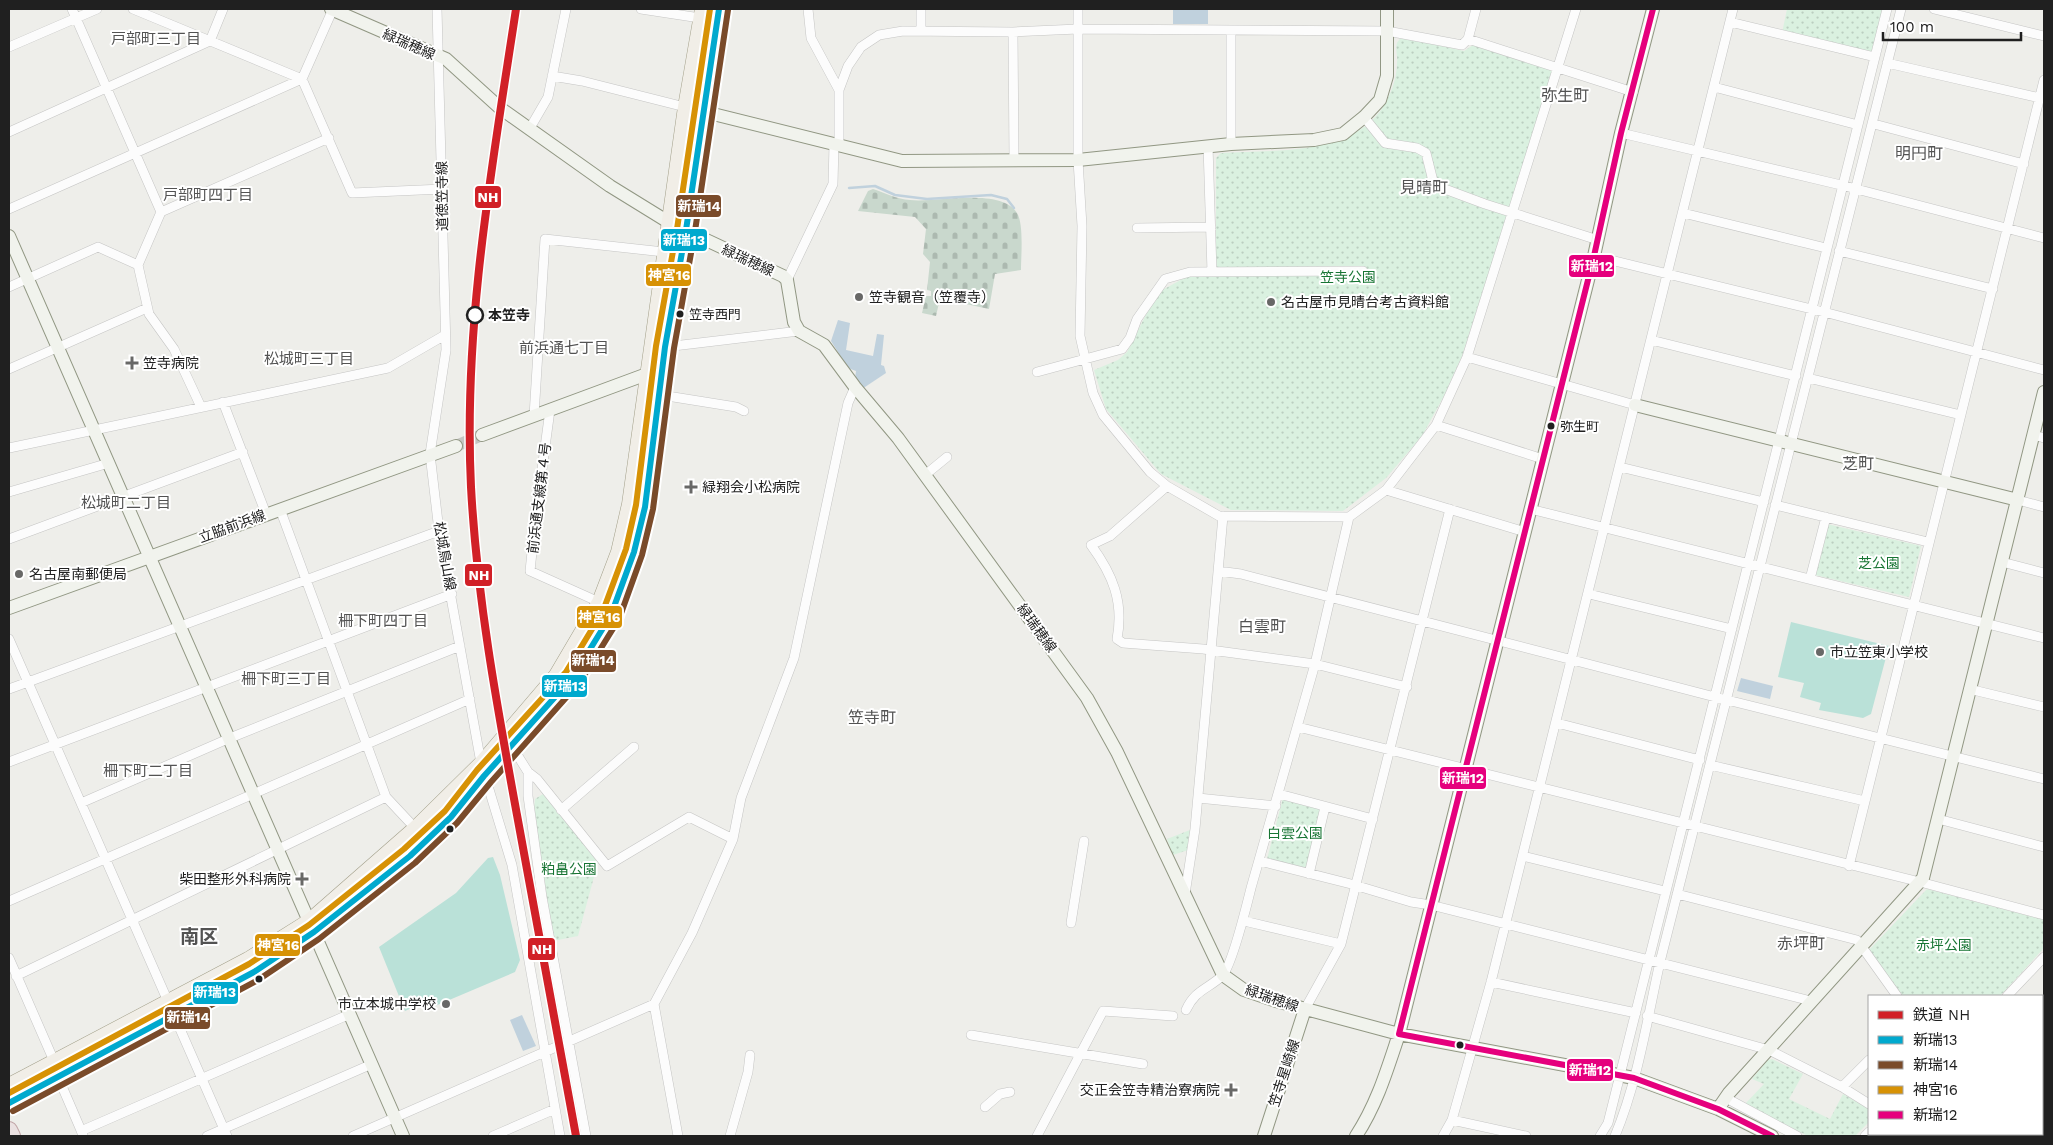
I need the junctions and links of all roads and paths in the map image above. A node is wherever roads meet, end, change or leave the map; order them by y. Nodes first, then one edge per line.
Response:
1 (72, 9) edge
2 (97, 9) edge
3 (133, 9) edge
4 (223, 9) edge
5 (332, 9) edge
6 (437, 9) edge
7 (566, 9) edge
8 (641, 9) edge
9 (719, 9) edge
10 (808, 9) edge
11 (920, 9) edge
12 (1078, 9) edge
13 (1387, 9) edge
14 (1476, 9) edge
15 (1576, 9) edge
16 (1654, 9) edge
17 (1733, 9) edge
18 (1887, 9) edge
19 (1901, 9) edge
20 (1934, 9) edge
21 (701, 13) edge
22 (76, 18) junction
23 (1730, 22) junction
24 (1078, 29) junction
25 (921, 30) junction
26 (1231, 30) junction
27 (1387, 31) junction
28 (1013, 32) junction
29 (2044, 36) edge
30 (1468, 39) junction
31 (210, 41) junction
32 (9, 47) edge
33 (438, 57) junction
34 (1875, 57) junction
35 (1887, 63) junction
36 (1558, 68) junction
37 (552, 76) junction
38 (302, 79) junction
39 (2044, 80) edge
40 (1714, 87) junction
41 (106, 88) junction
42 (839, 90) junction
43 (1633, 92) junction
44 (2040, 98) junction
45 (685, 107) junction
46 (704, 112) junction
47 (1364, 117) junction
48 (1874, 124) junction
49 (1858, 125) junction
50 (530, 128) junction
51 (9, 132) edge
52 (1621, 133) junction
53 (329, 138) junction
54 (1231, 144) junction
55 (837, 145) junction
56 (1208, 146) junction
57 (1698, 150) junction
58 (134, 154) junction
59 (1014, 160) junction
60 (1078, 160) junction
61 (2024, 164) junction
62 (1841, 185) junction
63 (442, 189) junction
64 (1855, 189) junction
65 (9, 209) edge
66 (161, 212) junction
67 (1512, 213) junction
68 (1683, 213) junction
69 (670, 223) junction
70 (1211, 227) junction
71 (1137, 228) dead end
72 (2008, 229) junction
73 (686, 230) junction
74 (9, 236) edge
75 (2044, 238) edge
76 (1598, 240) junction
77 (1826, 248) junction
78 (1839, 251) junction
79 (664, 252) junction
80 (1594, 256) junction
81 (138, 265) junction
82 (1363, 271) dead end
83 (1212, 272) junction
84 (1667, 274) junction
85 (28, 278) junction
86 (787, 280) junction
87 (9, 287) edge
88 (1993, 289) junction
89 (147, 308) junction
90 (1811, 310) junction
91 (1824, 312) junction
92 (799, 331) junction
93 (445, 335) junction
94 (1651, 340) junction
95 (665, 347) junction
96 (57, 348) junction
97 (1977, 353) junction
98 (1467, 357) junction
99 (1085, 360) junction
100 (9, 369) edge
101 (2044, 370) edge
102 (663, 372) junction
103 (1037, 372) dead end
104 (647, 374) junction
105 (1796, 376) junction
106 (1808, 378) junction
107 (1562, 385) junction
108 (854, 387) junction
109 (2044, 392) edge
110 (661, 395) junction
111 (224, 402) junction
112 (1635, 405) junction
113 (201, 407) junction
114 (550, 410) junction
115 (744, 411) dead end
116 (1962, 415) junction
117 (534, 416) junction
118 (1436, 425) junction
119 (94, 430) junction
120 (482, 435) tunnel mouth
121 (2039, 437) edge
122 (1786, 442) junction
123 (456, 446) tunnel mouth
124 (9, 448) edge
125 (243, 452) junction
126 (430, 454) junction
127 (947, 457) dead end
128 (1543, 459) junction
129 (109, 463) junction
130 (1620, 467) junction
131 (925, 475) junction
132 (1945, 482) junction
133 (1166, 486) junction
134 (1386, 490) junction
135 (9, 492) edge
136 (124, 496) junction
137 (2018, 500) junction
138 (1764, 502) junction
139 (1775, 505) junction
140 (2044, 507) edge
141 (280, 509) junction
142 (1450, 509) junction
143 (1530, 509) junction
144 (266, 514) junction
145 (1223, 516) junction
146 (1349, 516) junction
147 (1826, 517) junction
148 (1605, 528) junction
149 (439, 531) junction
150 (1525, 532) junction
151 (9, 539) edge
152 (1928, 542) junction
153 (151, 556) junction
154 (2002, 562) junction
155 (1749, 564) junction
156 (1760, 567) junction
157 (1218, 571) junction
158 (2044, 573) edge
159 (305, 579) junction
160 (1810, 579) junction
161 (452, 594) junction
162 (1588, 594) junction
163 (1331, 596) junction
164 (599, 602) junction
165 (1914, 605) junction
166 (9, 608) edge
167 (1423, 621) junction
168 (1986, 623) junction
169 (181, 625) junction
170 (1732, 630) junction
171 (2044, 638) edge
172 (9, 639) edge
173 (327, 640) junction
174 (1498, 640) junction
175 (460, 646) junction
176 (1211, 650) junction
177 (1572, 660) junction
178 (1315, 664) junction
179 (28, 682) junction
180 (1407, 687) junction
181 (206, 688) junction
182 (9, 689) edge
183 (1969, 690) junction
184 (347, 691) junction
185 (1715, 697) junction
186 (470, 699) junction
187 (1727, 700) junction
188 (2044, 707) edge
189 (1557, 723) junction
190 (1298, 727) junction
191 (230, 738) junction
192 (1880, 738) junction
193 (365, 744) junction
194 (55, 745) junction
195 (511, 745) junction
196 (634, 747) dead end
197 (1391, 750) junction
198 (1952, 756) junction
199 (1700, 760) junction
200 (9, 762) edge
201 (1710, 765) junction
202 (1465, 768) junction
203 (482, 769) junction
204 (528, 772) junction
205 (2044, 779) edge
206 (1540, 787) junction
207 (254, 793) junction
208 (1279, 794) junction
209 (386, 797) junction
210 (1198, 798) junction
211 (1865, 801) junction
212 (81, 802) junction
213 (1276, 806) junction
214 (1325, 807) junction
215 (561, 810) junction
216 (1373, 819) junction
217 (1938, 819) junction
218 (1683, 822) junction
219 (1696, 826) junction
220 (415, 828) junction
221 (733, 839) junction
222 (1084, 841) dead end
223 (2044, 847) edge
224 (279, 850) junction
225 (1523, 856) junction
226 (106, 859) junction
227 (1260, 861) junction
228 (1849, 866) junction
229 (1309, 874) junction
230 (1920, 882) junction
231 (1356, 886) junction
232 (1665, 891) junction
233 (1677, 894) junction
234 (1185, 896) junction
235 (9, 901) edge
236 (1431, 905) junction
237 (2044, 914) edge
238 (133, 920) junction
239 (1244, 921) junction
240 (1071, 923) dead end
241 (1505, 924) junction
242 (312, 926) junction
243 (1341, 944) junction
244 (1863, 947) junction
245 (2044, 957) edge
246 (9, 958) edge
247 (1649, 960) junction
248 (1660, 962) junction
249 (1223, 975) junction
250 (16, 976) junction
251 (1491, 982) junction
252 (1896, 995) edge
253 (2008, 995) edge
254 (167, 1001) junction
255 (1812, 1001) junction
256 (654, 1004) junction
257 (1186, 1010) dead end
258 (1305, 1010) junction
259 (350, 1014) junction
260 (1636, 1014) junction
261 (173, 1015) junction
262 (1173, 1016) dead end
263 (1648, 1016) junction
264 (1399, 1034) junction
265 (971, 1035) dead end
266 (568, 1042) junction
267 (1474, 1047) junction
268 (1769, 1050) junction
269 (546, 1052) junction
270 (1082, 1053) junction
271 (750, 1055) dead end
272 (54, 1061) junction
273 (1868, 1061) edge
274 (372, 1064) junction
275 (1143, 1064) dead end
276 (1620, 1076) junction
277 (58, 1077) junction
278 (202, 1078) junction
279 (1634, 1078) junction
280 (9, 1085) edge
281 (1842, 1087) junction
282 (1010, 1092) dead end
283 (9, 1103) edge
284 (1868, 1103) edge
285 (1722, 1104) junction
286 (985, 1107) dead end
287 (555, 1109) junction
288 (396, 1118) junction
289 (1452, 1120) junction
290 (9, 1130) edge
291 (225, 1132) edge
292 (82, 1134) edge
293 (12, 1136) edge
294 (207, 1136) edge
295 (353, 1136) edge
296 (403, 1136) edge
297 (493, 1136) edge
298 (560, 1136) edge
299 (586, 1136) edge
300 (678, 1136) edge
301 (730, 1136) edge
302 (1037, 1136) edge
303 (1264, 1136) edge
304 (1356, 1136) edge
305 (1443, 1136) edge
306 (1526, 1136) edge
307 (1600, 1136) edge
308 (1615, 1136) edge
309 (1772, 1136) edge
310 (1797, 1136) edge

1 - 22 street
2 - 22 street
3 - 31 street
4 - 31 street
5 - 33 street, 緑瑞穂線
5 - 38 street
6 - 33 street, 道徳笠寺線
7 - 37 street
8 - 21 street
9 - 46 main road
10 - 42 street
11 - 25 street
12 - 24 street
13 - 27 street
14 - 30 street
15 - 36 street
16 - 43 street
17 - 23 street
18 - 34 street
19 - 35 street
20 - 29 street
21 - 45 main road
22 - 32 street
22 - 41 street
23 - 34 street
23 - 40 street
24 - 26 street
24 - 28 street
24 - 60 street
25 - 28 street
25 - 42 street
26 - 27 street
26 - 54 street
27 - 30 street
27 - 47 street
28 - 59 street
30 - 36 street
31 - 38 street
31 - 41 street
33 - 50 street, 緑瑞穂線
33 - 63 street, 道徳笠寺線
34 - 49 street
35 - 44 street
35 - 48 street
36 - 43 street
36 - 67 street
37 - 45 street
37 - 50 street
38 - 53 street
38 - 58 street
39 - 44 street
40 - 49 street
40 - 57 street
41 - 51 street
41 - 58 street
42 - 55 street
43 - 52 street
44 - 61 street
45 - 46 street
45 - 69 main road
46 - 55 street
46 - 73 main road
47 - 54 street
47 - 67 street
48 - 61 street
48 - 64 street
49 - 62 street
50 - 69 street, 緑瑞穂線
52 - 57 street
52 - 76 street
53 - 63 street
53 - 66 street
54 - 56 street
55 - 59 street
55 - 86 street
56 - 60 street
56 - 70 street
57 - 62 street
57 - 68 street
58 - 65 street
58 - 66 street
59 - 60 street
60 - 99 street
61 - 72 street
62 - 64 street
62 - 77 street
63 - 93 street, 道徳笠寺線
64 - 72 street
64 - 78 street
66 - 81 street
67 - 76 street
67 - 98 street
68 - 77 street
68 - 84 street
69 - 73 street, 緑瑞穂線
69 - 79 main road
70 - 71 street
70 - 83 street
72 - 75 street
72 - 88 street
73 - 86 street, 緑瑞穂線
73 - 95 main road
74 - 85 street
76 - 80 street
77 - 90 street
78 - 88 street
78 - 91 street
79 - 104 main road
79 - 117 street
80 - 84 street
80 - 107 street
81 - 85 street
81 - 89 street
82 - 83 street
83 - 99 street
84 - 90 street
84 - 94 street
85 - 87 street
85 - 96 street
86 - 92 street, 緑瑞穂線
88 - 97 street
89 - 96 street
89 - 113 street
90 - 91 street
90 - 105 street
91 - 97 street
91 - 106 street
92 - 95 street
92 - 108 street, 緑瑞穂線
93 - 111 street
93 - 126 street, 松城鳥山線
94 - 105 street
94 - 112 street
95 - 102 main road
96 - 100 street
96 - 119 street
97 - 101 street
97 - 116 street
98 - 107 street
98 - 118 street
99 - 103 street
99 - 133 street
102 - 104 street
102 - 110 main road
104 - 114 street
104 - 164 main road
105 - 122 street
106 - 116 street
106 - 122 street
107 - 112 street
107 - 128 street
108 - 131 street, 緑瑞穂線
108 - 221 street
109 - 121 street
110 - 115 street
110 - 195 main road
111 - 113 street
111 - 125 street
112 - 122 street
112 - 130 street
113 - 119 street
114 - 117 street
114 - 164 street, 前浜通支線第４号
116 - 132 street
117 - 120 street
118 - 128 street
118 - 134 street
119 - 124 street
119 - 129 street
121 - 137 street
122 - 132 street
122 - 138 street
122 - 139 street
123 - 126 street, 立脇前浜線
125 - 136 street
125 - 144 street
126 - 141 street, 立脇前浜線
126 - 149 street, 松城鳥山線
127 - 131 street
128 - 143 street
129 - 135 street
129 - 136 street
130 - 138 street
130 - 148 street
131 - 234 street, 緑瑞穂線
132 - 137 street
132 - 152 street
133 - 145 street
133 - 176 street
134 - 142 street
134 - 146 street
136 - 151 street
136 - 153 street
137 - 140 street
137 - 154 street
138 - 155 street
139 - 147 street
139 - 156 street
141 - 144 street, 立脇前浜線
141 - 159 street
142 - 150 street
142 - 167 street
143 - 148 street
143 - 150 street
144 - 153 street, 立脇前浜線
145 - 146 street
145 - 157 street
146 - 163 street
147 - 152 street
147 - 160 street
148 - 155 street
148 - 162 street
149 - 159 street
149 - 161 street, 松城鳥山線
150 - 174 street
152 - 165 street
153 - 166 street, 立脇前浜線
153 - 169 street
154 - 158 street
154 - 168 street
155 - 156 street
155 - 170 street
156 - 160 street
156 - 187 street
157 - 163 street
157 - 176 street
159 - 169 street
159 - 173 street
160 - 165 street
161 - 173 street
161 - 175 street, 松城鳥山線
162 - 170 street
162 - 177 street
163 - 167 street
163 - 178 street
164 - 203 main road
165 - 168 street
165 - 192 street
167 - 174 street
167 - 180 street
168 - 171 street
168 - 183 street
169 - 179 street
169 - 181 street
170 - 185 street
172 - 179 street
173 - 181 street
173 - 184 street
174 - 177 street
174 - 202 street
175 - 184 street
175 - 186 street, 松城鳥山線
176 - 178 street
176 - 210 street
177 - 185 street
177 - 189 street
178 - 180 street
178 - 190 street
179 - 182 street
179 - 194 street
180 - 197 street
181 - 191 street
181 - 194 street
183 - 188 street
183 - 198 street
184 - 191 street
184 - 193 street
185 - 187 street
185 - 199 street
186 - 193 street
186 - 203 street, 松城鳥山線
187 - 192 street
187 - 201 street
189 - 199 street
189 - 206 street
190 - 197 street
190 - 208 street
191 - 207 street
191 - 212 street
192 - 198 street
192 - 211 street
193 - 207 street
193 - 209 street
194 - 200 street
194 - 212 street
195 - 203 main road
195 - 204 street
196 - 215 street
197 - 202 street
197 - 216 street
198 - 205 street
198 - 217 street
199 - 218 street
201 - 211 street
201 - 219 street
202 - 206 street
202 - 236 street
203 - 220 main road
203 - 242 main road
203 - 269 street, 松城鳥山線
204 - 215 street
204 - 266 street
206 - 218 street
206 - 225 street
207 - 224 street
207 - 226 street
208 - 213 street
208 - 214 street
209 - 220 street
209 - 224 street
210 - 213 street
210 - 234 street
211 - 228 street
212 - 226 street
213 - 227 street
214 - 216 street
214 - 229 street
215 - 221 street
216 - 231 street
217 - 223 street
217 - 230 street
218 - 219 street
218 - 232 street
219 - 228 street
219 - 233 street
220 - 242 main road
221 - 256 street
222 - 240 street
224 - 238 street
224 - 242 street
225 - 232 street
225 - 241 street
226 - 235 street
226 - 238 street
227 - 229 street
227 - 239 street
228 - 230 street
229 - 231 street
230 - 237 street
230 - 244 street
231 - 236 street
231 - 243 street
232 - 247 street
233 - 244 street
233 - 248 street
234 - 249 street, 緑瑞穂線
236 - 241 street
236 - 264 street
238 - 250 street
238 - 254 street
239 - 243 street
239 - 249 street
241 - 247 street
241 - 251 street
242 - 254 main road
242 - 259 street
242 - 261 main road
243 - 258 street
244 - 252 street
244 - 255 street
245 - 253 street
246 - 250 street
247 - 248 street
247 - 260 street
248 - 255 street
248 - 263 street
249 - 257 street
249 - 258 street, 緑瑞穂線
250 - 272 street
251 - 260 street
251 - 267 street
254 - 261 street
254 - 272 main road
255 - 268 street
256 - 266 street
256 - 300 street
258 - 264 street, 緑瑞穂線
258 - 303 street, 笠寺星崎線
259 - 274 street
259 - 278 street
260 - 276 street
261 - 277 main road
261 - 278 street
262 - 270 street
263 - 268 street
263 - 279 street
264 - 267 street, 緑瑞穂線
264 - 304 street
265 - 270 street
266 - 269 street
266 - 299 street
267 - 276 street, 緑瑞穂線
267 - 289 street
268 - 281 street
268 - 285 street
269 - 287 street, 松城鳥山線
269 - 288 street
270 - 275 street
270 - 302 street
271 - 301 street
272 - 280 main road
273 - 281 street
274 - 288 street
274 - 291 street
276 - 279 street, 緑瑞穂線
276 - 307 street
277 - 283 main road
277 - 292 street
278 - 291 street
278 - 292 street
279 - 285 street, 緑瑞穂線
279 - 308 street
281 - 284 street
282 - 286 street
285 - 309 street, 緑瑞穂線
285 - 310 street
287 - 297 street
287 - 298 street, 松城鳥山線
288 - 295 street
288 - 296 street
289 - 305 street
289 - 306 street
290 - 293 highway
291 - 294 street

